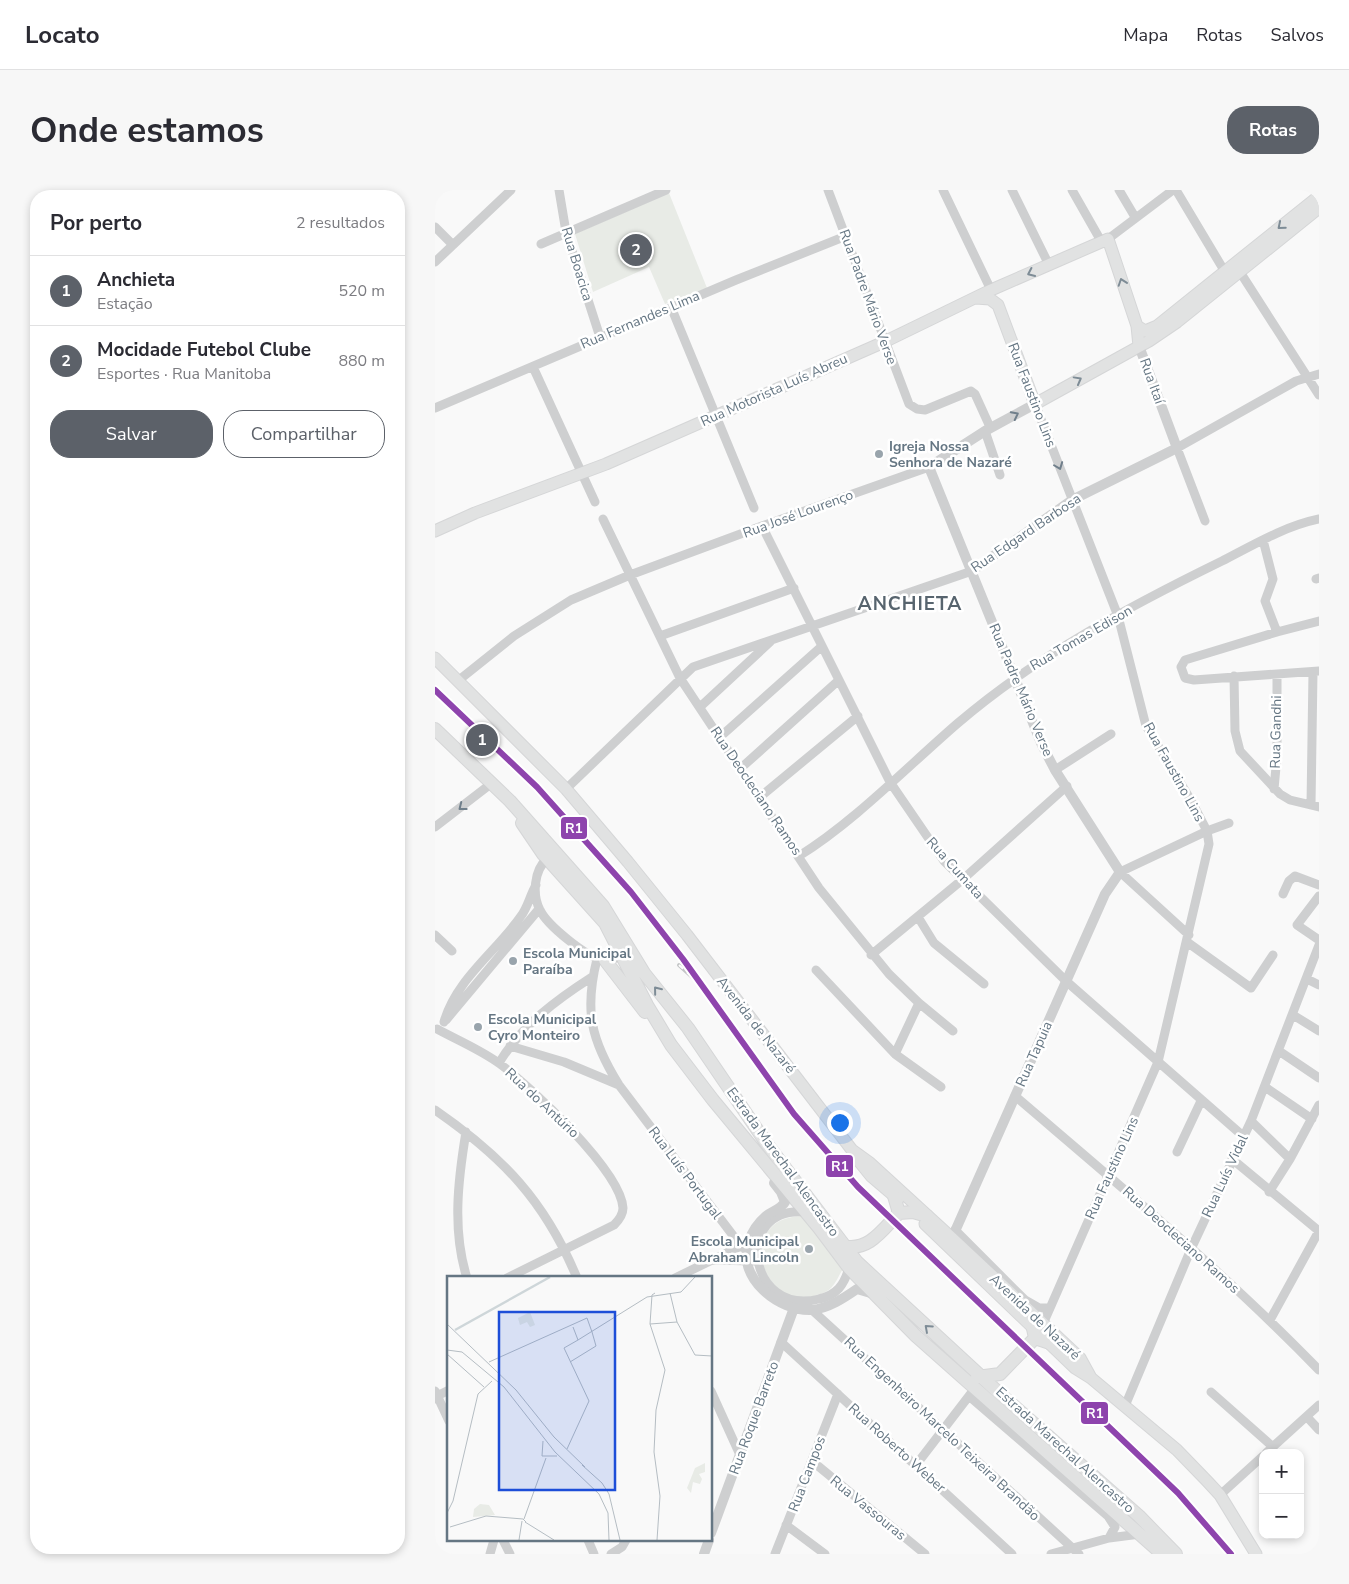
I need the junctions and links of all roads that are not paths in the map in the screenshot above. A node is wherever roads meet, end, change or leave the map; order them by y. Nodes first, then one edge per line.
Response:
1 (511, 190) edge
2 (559, 190) edge
3 (666, 190) edge
4 (828, 190) edge
5 (943, 190) edge
6 (1012, 190) edge
7 (1072, 190) edge
8 (1119, 190) edge
9 (1174, 190) edge
10 (1319, 196) edge
11 (1319, 209) edge
12 (1135, 217) junction
13 (435, 227) edge
14 (566, 232) junction
15 (846, 236) junction
16 (1104, 240) junction
17 (541, 244) dead end
18 (453, 245) junction
19 (435, 262) edge
20 (1049, 265) junction
21 (1225, 272) junction
22 (1241, 272) junction
23 (1013, 281) junction
24 (991, 290) junction
25 (976, 298) junction
26 (998, 305) junction
27 (671, 307) junction
28 (1137, 326) junction
29 (600, 337) junction
30 (884, 342) junction
31 (1139, 346) junction
32 (533, 367) junction
33 (1319, 374) edge
34 (1307, 376) junction
35 (1319, 395) edge
36 (1035, 404) junction
37 (435, 408) edge
38 (715, 417) junction
39 (987, 429) junction
40 (1177, 448) junction
41 (929, 468) junction
42 (582, 474) junction
43 (1001, 475) dead end
44 (1072, 500) junction
45 (595, 502) dead end
46 (754, 508) dead end
47 (603, 519) dead end
48 (1319, 519) edge
49 (1205, 521) dead end
50 (762, 526) junction
51 (435, 531) edge
52 (1263, 540) junction
53 (972, 571) junction
54 (630, 575) junction
55 (794, 588) junction
56 (1118, 616) junction
57 (1319, 621) edge
58 (812, 625) junction
59 (1277, 632) junction
60 (659, 636) junction
61 (773, 638) junction
62 (822, 646) junction
63 (435, 658) edge
64 (1316, 672) edge
65 (1277, 674) junction
66 (1234, 676) junction
67 (680, 678) junction
68 (1013, 678) junction
69 (459, 680) junction
70 (839, 680) junction
71 (700, 707) junction
72 (858, 716) junction
73 (435, 729) edge
74 (1111, 734) dead end
75 (435, 737) edge
76 (720, 737) junction
77 (741, 768) junction
78 (1055, 770) junction
79 (891, 782) junction
80 (490, 784) junction
81 (1067, 786) junction
82 (566, 789) junction
83 (1274, 789) junction
84 (760, 798) junction
85 (1315, 806) edge
86 (437, 822) edge
87 (1229, 823) dead end
88 (1207, 831) junction
89 (561, 856) junction
90 (799, 856) junction
91 (547, 859) junction
92 (1120, 872) junction
93 (962, 880) junction
94 (536, 885) junction
95 (1319, 885) edge
96 (1283, 894) dead end
97 (1319, 896) edge
98 (539, 909) junction
99 (918, 917) junction
100 (1188, 939) junction
101 (437, 940) edge
102 (1319, 940) edge
103 (1319, 944) edge
104 (452, 950) dead end
105 (871, 955) junction
106 (1273, 955) dead end
107 (621, 956) junction
108 (601, 959) junction
109 (816, 970) dead end
110 (592, 977) junction
111 (1307, 979) junction
112 (1066, 981) junction
113 (984, 984) dead end
114 (1319, 985) edge
115 (460, 997) junction
116 (919, 1003) junction
117 (1293, 1015) junction
118 (661, 1028) junction
119 (688, 1028) junction
120 (436, 1030) edge
121 (953, 1031) dead end
122 (1319, 1031) edge
123 (671, 1044) junction
124 (509, 1046) junction
125 (1279, 1051) junction
126 (895, 1054) junction
127 (1158, 1062) junction
128 (499, 1063) junction
129 (712, 1064) junction
130 (696, 1076) junction
131 (1319, 1078) edge
132 (619, 1085) junction
133 (941, 1087) dead end
134 (1265, 1087) junction
135 (1015, 1096) junction
136 (1201, 1101) junction
137 (1318, 1109) edge
138 (435, 1110) edge
139 (728, 1119) junction
140 (1312, 1119) junction
141 (1251, 1121) junction
142 (466, 1132) junction
143 (1243, 1136) junction
144 (852, 1150) junction
145 (1177, 1152) dead end
146 (1232, 1159) junction
147 (1290, 1159) junction
148 (1109, 1177) junction
149 (1269, 1192) junction
150 (894, 1196) junction
151 (805, 1212) junction
152 (913, 1212) junction
153 (899, 1213) junction
154 (927, 1216) junction
155 (1319, 1231) edge
156 (954, 1234) junction
157 (843, 1246) junction
158 (744, 1248) junction
159 (1191, 1249) junction
160 (565, 1250) junction
161 (754, 1259) junction
162 (712, 1260) junction
163 (849, 1268) junction
164 (466, 1276) edge
165 (511, 1276) edge
166 (576, 1276) edge
167 (679, 1276) edge
168 (841, 1288) junction
169 (857, 1289) junction
170 (874, 1294) junction
171 (795, 1305) junction
172 (1026, 1308) joint
173 (1050, 1308) junction
174 (812, 1310) junction
175 (1270, 1320) junction
176 (1036, 1332) junction
177 (781, 1342) junction
178 (1050, 1343) joint
179 (954, 1369) junction
180 (1319, 1370) edge
181 (1002, 1372) junction
182 (983, 1377) junction
183 (1091, 1378) junction
184 (972, 1392) junction
185 (1211, 1392) dead end
186 (999, 1393) junction
187 (838, 1394) junction
188 (713, 1395) edge
189 (436, 1396) edge
190 (1319, 1405) edge
191 (1125, 1406) junction
192 (447, 1417) edge
193 (1307, 1417) junction
194 (944, 1429) junction
195 (1319, 1430) edge
196 (1269, 1449) edge
197 (1271, 1449) edge
198 (740, 1455) junction
199 (1259, 1460) edge
200 (812, 1461) junction
201 (916, 1465) junction
202 (1220, 1494) junction
203 (786, 1525) junction
204 (713, 1528) edge
205 (1141, 1534) junction
206 (1109, 1538) junction
207 (504, 1542) edge
208 (589, 1542) edge
209 (625, 1542) edge
210 (1076, 1550) edge
211 (1319, 1550) edge
212 (510, 1554) edge
213 (594, 1554) edge
214 (611, 1554) edge
215 (775, 1554) edge
216 (825, 1554) edge
217 (925, 1554) edge
218 (1012, 1554) edge
219 (1051, 1554) edge
220 (1162, 1554) edge
221 (1176, 1554) edge
222 (1256, 1554) edge
223 (1314, 1554) edge

1 - 18 street
2 - 14 street, Rua Boacica
3 - 14 street
4 - 15 street, Rua Padre Mário Verse
5 - 24 street
6 - 20 street
7 - 16 street
8 - 12 street
9 - 12 street
9 - 21 street
10 -> 21 main road
11 - 22 main road, Rua José Lourenço
12 - 16 street
13 - 18 street
14 - 17 street
14 - 29 street, Rua Boacica
15 - 27 street, Rua Fernandes Lima
15 - 30 street, Rua Padre Mário Verse
16 - 20 main road, Rua Motorista Luís Abreu
28 -> 16 main road, Rua Itaí
18 - 19 street
20 -> 23 main road, Rua Motorista Luís Abreu
21 - 28 main road
22 - 31 main road, Rua José Lourenço
22 - 34 street
23 - 24 main road, Rua Motorista Luís Abreu
23 - 26 main road
24 - 25 main road, Rua Motorista Luís Abreu
25 - 26 main road
25 - 30 main road, Rua Motorista Luís Abreu
26 - 36 main road, Rua Faustino Lins
27 - 29 street, Rua Fernandes Lima
27 - 38 street
28 - 31 main road, Rua Itaí
29 - 32 street, Rua Fernandes Lima
30 - 38 main road, Rua Motorista Luís Abreu
30 - 39 street, Rua Padre Mário Verse
36 -> 31 main road, Rua José Lourenço
31 - 40 street, Rua Itaí
32 - 37 street, Rua Fernandes Lima
32 - 42 street
33 - 34 street, Rua Edgard Barbosa
34 - 35 street
34 - 40 street, Rua Edgard Barbosa
39 -> 36 street, Rua José Lourenço
36 -> 44 street, Rua Faustino Lins
38 - 42 main road, Rua Motorista Luís Abreu
38 - 46 street
39 - 41 street, Rua José Lourenço
39 - 43 street
40 - 44 street, Rua Edgard Barbosa
40 - 49 street, Rua Itaí
41 - 50 street, Rua José Lourenço
41 - 53 street, Rua Padre Mário Verse
42 - 45 street
42 - 51 main road, Rua Motorista Luís Abreu
44 - 53 street, Rua Edgard Barbosa
44 - 56 street, Rua Faustino Lins
47 - 54 street, Rua Deocleciano Ramos
48 - 52 street, Rua Tomas Edison
50 - 54 street, Rua José Lourenço
50 - 55 street, Rua Cumata
52 - 56 street, Rua Tomas Edison
52 - 59 street
53 - 58 street, Rua Edgard Barbosa
53 - 68 street, Rua Padre Mário Verse
54 - 60 street, Rua Deocleciano Ramos
54 - 69 street, Rua José Lourenço
55 - 58 street, Rua Cumata
55 - 60 street
56 - 68 street, Rua Tomas Edison
56 - 88 street, Rua Faustino Lins
57 - 59 street
58 - 61 street, Rua Edgard Barbosa
58 - 62 street, Rua Cumata
59 - 66 street
60 - 67 street, Rua Deocleciano Ramos
61 - 67 street, Rua Edgard Barbosa
61 - 71 street
62 - 70 street, Rua Cumata
62 - 76 street
63 - 69 main road, Avenida de Nazaré
64 - 65 street
64 - 85 street
65 - 66 street
65 - 83 street, Rua Gandhi
66 - 83 street
67 - 71 street, Rua Deocleciano Ramos
67 - 82 street, Rua Edgard Barbosa
68 - 78 street, Rua Padre Mário Verse
68 - 79 street, Rua Tomas Edison
69 - 82 main road, Avenida de Nazaré
70 - 72 street, Rua Cumata
70 - 77 street
71 - 76 street, Rua Deocleciano Ramos
72 - 79 street, Rua Cumata
72 - 84 street
73 - 80 main road, Estrada Marechal Alencastro
74 - 78 street
75 - 80 main road, Estrada Marechal Alencastro
76 - 77 street, Rua Deocleciano Ramos
77 - 84 street, Rua Deocleciano Ramos
78 - 81 street, Rua Padre Mário Verse
79 - 90 street, Rua Tomas Edison
79 - 93 street, Rua Cumata
80 -> 86 street
80 - 89 main road, Estrada Marechal Alencastro
80 - 91 main road, Estrada Marechal Alencastro
81 - 92 street, Rua Padre Mário Verse
81 - 93 street
82 - 144 main road, Avenida de Nazaré
83 - 85 street
84 - 90 street, Rua Deocleciano Ramos
87 - 88 street
88 - 92 street
88 - 100 street, Rua Faustino Lins
89 - 91 main road
119 -> 89 main road, Estrada Marechal Alencastro
90 - 105 street, Rua Deocleciano Ramos
91 - 94 street
91 - 107 main road, Estrada Marechal Alencastro
92 - 100 street, Rua Padre Mário Verse
92 - 112 street, Rua Tapuia
93 - 99 street
93 - 112 street, Rua Cumata
94 - 98 street
94 - 115 street
95 - 96 street
97 - 102 street
98 - 108 street
98 - 115 street
99 - 105 street
99 - 113 street
100 - 106 street, Rua Padre Mário Verse
100 - 127 street, Rua Faustino Lins
101 - 104 street
103 - 111 street, Rua Luís Vidal
105 - 116 street, Rua Deocleciano Ramos
107 - 108 street
107 - 118 main road, Estrada Marechal Alencastro
108 - 110 street, Rua Luís Portugal
108 - 118 main road
109 - 126 street
110 - 124 street
110 - 132 street, Rua Luís Portugal
111 - 114 street
111 - 117 street, Rua Luís Vidal
112 - 127 street, Rua Cumata
112 - 135 street, Rua Tapuia
115 - 120 street
116 - 121 street, Rua Deocleciano Ramos
116 - 126 street
117 - 122 street
117 - 125 street, Rua Luís Vidal
118 - 123 main road, Estrada Marechal Alencastro
119 - 123 main road
119 - 129 main road, Estrada Marechal Alencastro
120 - 128 street, Rua do Antúrio
123 - 130 main road, Estrada Marechal Alencastro
124 - 128 street
124 - 132 street
125 - 131 street
125 - 134 street, Rua Luís Vidal
126 - 133 street
127 - 136 street, Rua Cumata
127 - 148 street, Rua Faustino Lins
128 - 160 street, Rua do Antúrio
129 - 130 main road
129 - 157 main road, Estrada Marechal Alencastro
130 - 139 main road, Estrada Marechal Alencastro
132 - 158 street, Rua Luís Portugal
134 - 140 street
134 - 141 street, Rua Luís Vidal
135 - 148 street, Rua Deocleciano Ramos
135 - 156 street, Rua Tapuia
136 - 143 street, Rua Cumata
136 - 145 street
137 - 140 street
138 - 142 street
139 - 151 main road, Estrada Marechal Alencastro
139 - 158 street, Estrada Marechal Alencastro
140 - 147 street
141 - 143 street, Rua Luís Vidal
141 - 147 street
142 - 160 street
142 - 164 street
143 - 146 street, Rua Luís Vidal
144 - 150 main road, Avenida de Nazaré
144 - 154 main road, Avenida de Nazaré
146 - 149 street
146 - 159 street, Rua Luís Vidal
147 - 149 street
148 - 159 street, Rua Deocleciano Ramos
148 - 173 street, Rua Faustino Lins
149 - 155 street
150 - 152 main road, Avenida de Nazaré
150 - 153 main road
151 - 161 street
151 - 163 main road, Estrada Marechal Alencastro
152 - 153 main road
152 - 154 main road
152 - 176 main road, Avenida de Nazaré
153 - 157 main road
154 - 156 main road, Avenida de Nazaré
155 - 175 street
156 - 172 main road, Avenida de Nazaré
156 - 173 street, Avenida de Nazaré
182 -> 157 main road, Estrada Marechal Alencastro
158 - 161 street
158 - 162 street
159 - 175 street, Rua Deocleciano Ramos
159 - 191 street, Rua Luís Vidal
160 - 165 street
160 - 166 street
161 - 162 street
161 - 171 street
162 - 167 street
163 - 168 street
163 - 170 main road, Estrada Marechal Alencastro
168 - 169 street
168 - 171 street
169 - 170 street
169 - 174 street
170 - 179 main road, Estrada Marechal Alencastro
171 - 174 street
171 - 177 street, Rua Roque Barreto
172 - 176 main road
173 - 176 street, Rua Faustino Lins
174 - 194 street, Rua Engenheiro Marcelo Teixeira Brandão
175 - 180 street, Rua Deocleciano Ramos
176 - 178 main road
176 - 181 main road
176 - 183 main road, Avenida de Nazaré
177 - 187 street, Rua Roberto Weber
177 - 198 street, Rua Roque Barreto
178 - 183 main road, Avenida de Nazaré
179 - 182 main road
179 - 184 main road, Estrada Marechal Alencastro
181 - 182 main road
181 - 186 main road
182 - 186 main road, Estrada Marechal Alencastro
183 - 191 main road, Avenida de Nazaré
184 - 194 street
184 - 205 main road, Estrada Marechal Alencastro
184 - 206 street
185 - 196 street
186 - 221 main road, Estrada Marechal Alencastro
187 - 200 street, Rua Campos
187 - 201 street, Rua Roberto Weber
188 - 198 street
189 - 192 street
190 - 193 street
191 - 202 main road, Avenida de Nazaré
193 - 195 street
193 - 197 street
194 - 201 street
194 - 210 street, Rua Engenheiro Marcelo Teixeira Brandão
198 - 204 street, Rua Roque Barreto
199 - 202 street
200 - 203 street, Rua Campos
200 - 217 street, Rua Vassouras
201 - 218 street, Rua Roberto Weber
202 - 222 main road, Avenida de Nazaré
203 - 215 street, Rua Campos
203 - 216 street
205 - 206 street
205 - 220 main road, Estrada Marechal Alencastro
206 - 210 street
207 - 212 street
208 - 213 street
209 - 214 street
210 - 219 street
211 - 223 street

